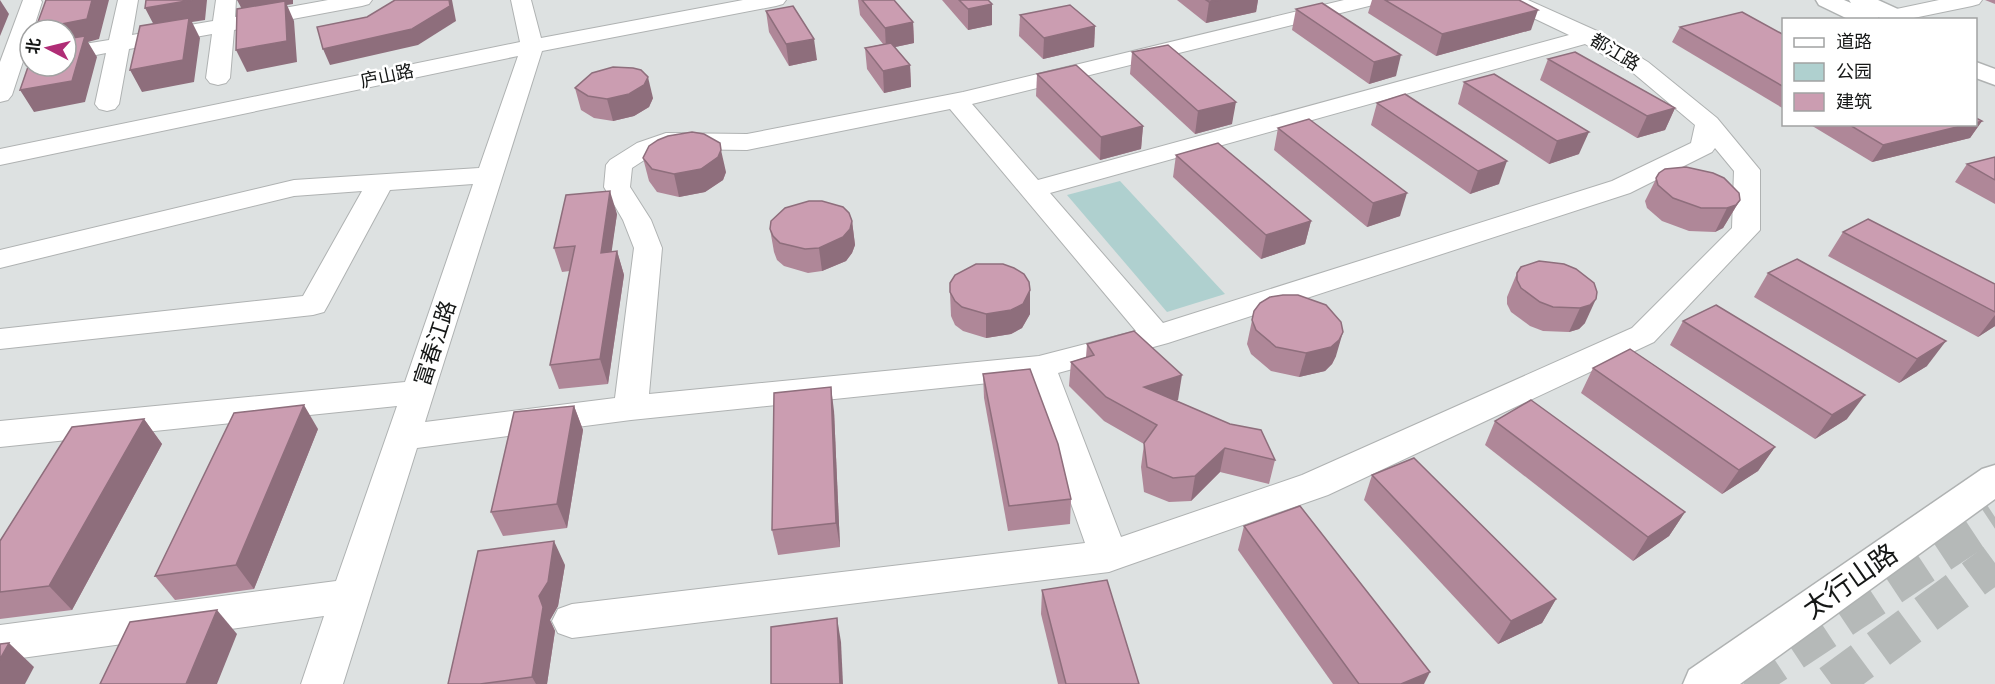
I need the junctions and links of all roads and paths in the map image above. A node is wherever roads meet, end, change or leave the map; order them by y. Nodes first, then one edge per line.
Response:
1 (128, 0) edge
2 (226, 0) edge
3 (362, 0) edge
4 (521, 0) edge
5 (776, 0) edge
6 (1370, 0) edge
7 (1511, 0) edge
8 (1827, 0) edge
9 (1860, 0) edge
10 (1972, 0) edge
11 (33, 2) dead end
12 (1898, 17) edge
13 (1865, 18) edge
14 (224, 25) junction
15 (1589, 36) junction
16 (119, 44) junction
17 (532, 46) junction
18 (78, 52) edge
19 (1977, 52) edge
20 (1995, 61) edge
21 (14, 64) edge
22 (1977, 69) edge
23 (218, 78) dead end
24 (1995, 78) edge
25 (0, 94) edge
26 (956, 101) junction
27 (107, 104) dead end
28 (1708, 123) junction
29 (0, 157) edge
30 (490, 175) junction
31 (381, 182) junction
32 (1032, 190) junction
33 (0, 259) edge
34 (1156, 336) junction
35 (0, 339) edge
36 (1039, 367) junction
37 (419, 392) junction
38 (631, 408) junction
39 (0, 434) edge
40 (404, 437) junction
41 (1995, 479) edge
42 (1108, 556) junction
43 (351, 596) junction
44 (572, 621) dead end
45 (0, 643) edge
46 (322, 684) edge
47 (1705, 684) edge

1 - 16 street
2 - 14 street
3 - 14 street
4 - 17 street
5 - 17 street, 庐山路
6 - 26 street
7 - 15 street, 都江路
8 - 13 main road
9 - 12 main road
10 - 12 street
11 - 21 street
14 - 16 street
14 - 23 street
15 - 28 street, 都江路
15 - 32 street
16 - 18 street
16 - 27 street
17 - 29 street, 庐山路
17 - 30 street, 富春江路
19 - 20 main road
21 - 25 street
22 - 24 main road
26 - 32 street
26 - 38 street
28 - 34 street
28 - 42 street, 都江路
30 - 31 street
30 - 37 street, 富春江路
31 - 33 street
31 - 35 street
32 - 34 street
34 - 36 street
36 - 38 street
36 - 42 street
37 - 39 street
37 - 40 street, 富春江路
38 - 40 street
40 - 43 street, 富春江路
41 - 47 main road, 太行山路
42 - 44 street, 都江路
43 - 45 street
43 - 46 street, 富春江路

